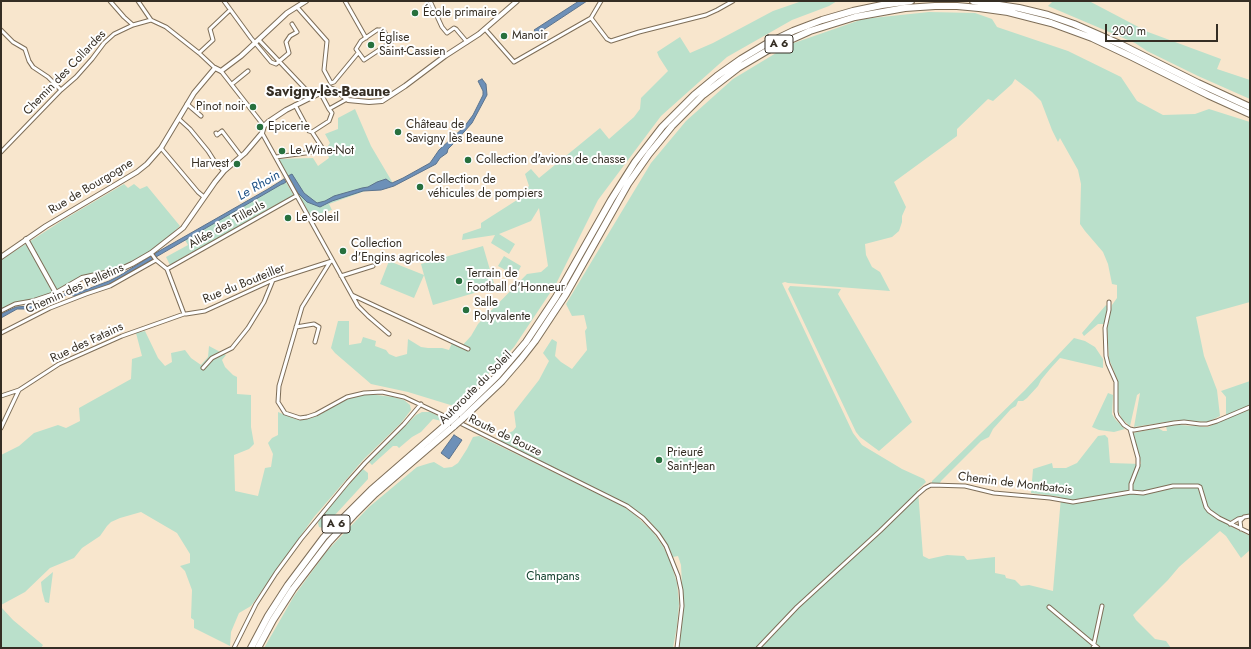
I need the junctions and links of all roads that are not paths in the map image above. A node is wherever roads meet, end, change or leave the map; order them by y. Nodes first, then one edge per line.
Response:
1 (110, 1) edge
2 (138, 1) edge
3 (224, 1) edge
4 (306, 1) edge
5 (345, 1) edge
6 (430, 1) edge
7 (517, 1) edge
8 (601, 1) edge
9 (733, 1) edge
10 (911, 1) edge
11 (973, 1) edge
12 (297, 7) junction
13 (230, 10) junction
14 (591, 18) junction
15 (151, 20) junction
16 (292, 24) dead end
17 (133, 25) junction
18 (485, 29) junction
19 (1, 30) edge
20 (366, 38) junction
21 (259, 40) junction
22 (467, 42) junction
23 (255, 44) junction
24 (199, 53) junction
25 (358, 53) junction
26 (280, 61) junction
27 (215, 68) junction
28 (221, 71) junction
29 (248, 71) dead end
30 (331, 83) junction
31 (232, 84) junction
32 (331, 88) junction
33 (61, 90) junction
34 (320, 92) junction
35 (312, 96) junction
36 (347, 99) junction
37 (187, 104) junction
38 (294, 105) junction
39 (1250, 107) edge
40 (329, 109) junction
41 (1250, 114) edge
42 (201, 116) dead end
43 (179, 119) junction
44 (264, 126) junction
45 (312, 132) junction
46 (216, 133) dead end
47 (262, 133) junction
48 (160, 148) junction
49 (1, 152) edge
50 (241, 156) junction
51 (276, 157) junction
52 (224, 171) junction
53 (296, 196) junction
54 (204, 197) junction
55 (26, 239) junction
56 (152, 254) junction
57 (1, 257) edge
58 (155, 260) junction
59 (331, 262) junction
60 (373, 266) dead end
61 (166, 269) junction
62 (341, 276) junction
63 (274, 280) junction
64 (56, 293) junction
65 (352, 296) junction
66 (1109, 302) dead end
67 (1, 311) edge
68 (184, 314) junction
69 (296, 327) junction
70 (1, 333) edge
71 (389, 334) dead end
72 (315, 342) dead end
73 (468, 349) dead end
74 (202, 368) dead end
75 (19, 390) junction
76 (1, 396) edge
77 (421, 404) junction
78 (1250, 407) edge
79 (459, 418) junction
80 (451, 424) junction
81 (1, 428) edge
82 (1130, 429) junction
83 (1131, 492) junction
84 (1250, 516) edge
85 (1244, 517) junction
86 (1229, 523) junction
87 (1241, 529) junction
88 (1250, 533) edge
89 (1102, 606) dead end
90 (1049, 607) dead end
91 (1093, 646) edge
92 (234, 648) edge
93 (251, 648) edge
94 (258, 648) edge
95 (677, 648) edge
96 (758, 648) edge
97 (1098, 648) edge

1 - 17 street
2 - 15 street
3 - 13 street
4 - 12 street
5 - 20 street
6 - 22 street
7 - 18 street
8 - 14 street
9 - 14 street
10 - 79 highway, Autoroute du Soleil / A 6
11 - 39 highway
12 - 21 street
12 - 30 street
13 - 23 street
13 - 24 street
14 - 18 street
15 - 17 street, Chemin des Collardes
15 - 24 street
16 - 26 street
17 - 33 street, Chemin des Collardes
18 - 22 street
19 - 33 street
20 - 25 street
20 - 25 street
21 - 23 street
21 - 26 street
22 - 36 street
23 - 26 street
23 - 28 street
24 - 27 street
25 - 30 street
26 - 35 street
27 - 28 street
27 - 37 street, Rue de Bourgogne
28 - 31 street
29 - 31 street
30 - 32 street
31 - 44 street
32 - 34 street
32 - 36 street
33 - 49 street, Chemin des Collardes
34 - 35 street
34 - 40 street
35 - 38 street
36 - 40 street
37 - 42 street
37 - 43 street, Rue de Bourgogne
38 - 44 street
38 - 45 street
40 - 45 street
41 - 79 highway, Autoroute du Soleil / A 6
43 - 48 street, Rue de Bourgogne
43 - 52 street
44 - 47 street
45 - 51 street
46 - 50 street
47 - 50 street
47 - 51 street
48 - 54 street
48 - 55 street, Rue de Bourgogne
50 - 52 street
51 - 53 street
52 - 54 street
53 - 59 street
53 - 61 street, Allée des Tilleuls
54 - 56 street
55 - 57 street, Rue de Bourgogne
55 - 64 street
56 - 58 street
56 - 64 street
58 - 61 street
58 - 70 street, Chemin des Pelletins
59 - 62 street
59 - 63 street, Rue du Bouteiller
59 - 69 street, Route de Bouze
60 - 62 street
61 - 68 street
62 - 65 street
63 - 68 street, Rue du Bouteiller
63 - 74 street
64 - 67 street
65 - 71 street
65 - 73 street
66 - 82 street
68 - 75 street, Rue des Fatains
69 - 72 street
69 - 77 street, Route de Bouze
75 - 76 street, Rue des Fatains
75 - 81 street
77 - 92 street
77 - 95 street, Route de Bouze
78 - 82 street
79 - 80 highway, Autoroute du Soleil / A 6, bridge
80 - 93 highway, Autoroute du Soleil / A 6
80 - 94 highway, Autoroute du Soleil / A 6
82 - 83 street
83 - 86 street, Chemin de Montbatois
83 - 96 street, Chemin de Montbatois
84 - 85 street
85 - 86 street
85 - 87 street
86 - 87 street
87 - 88 street
89 - 91 street
90 - 91 street
91 - 97 street

